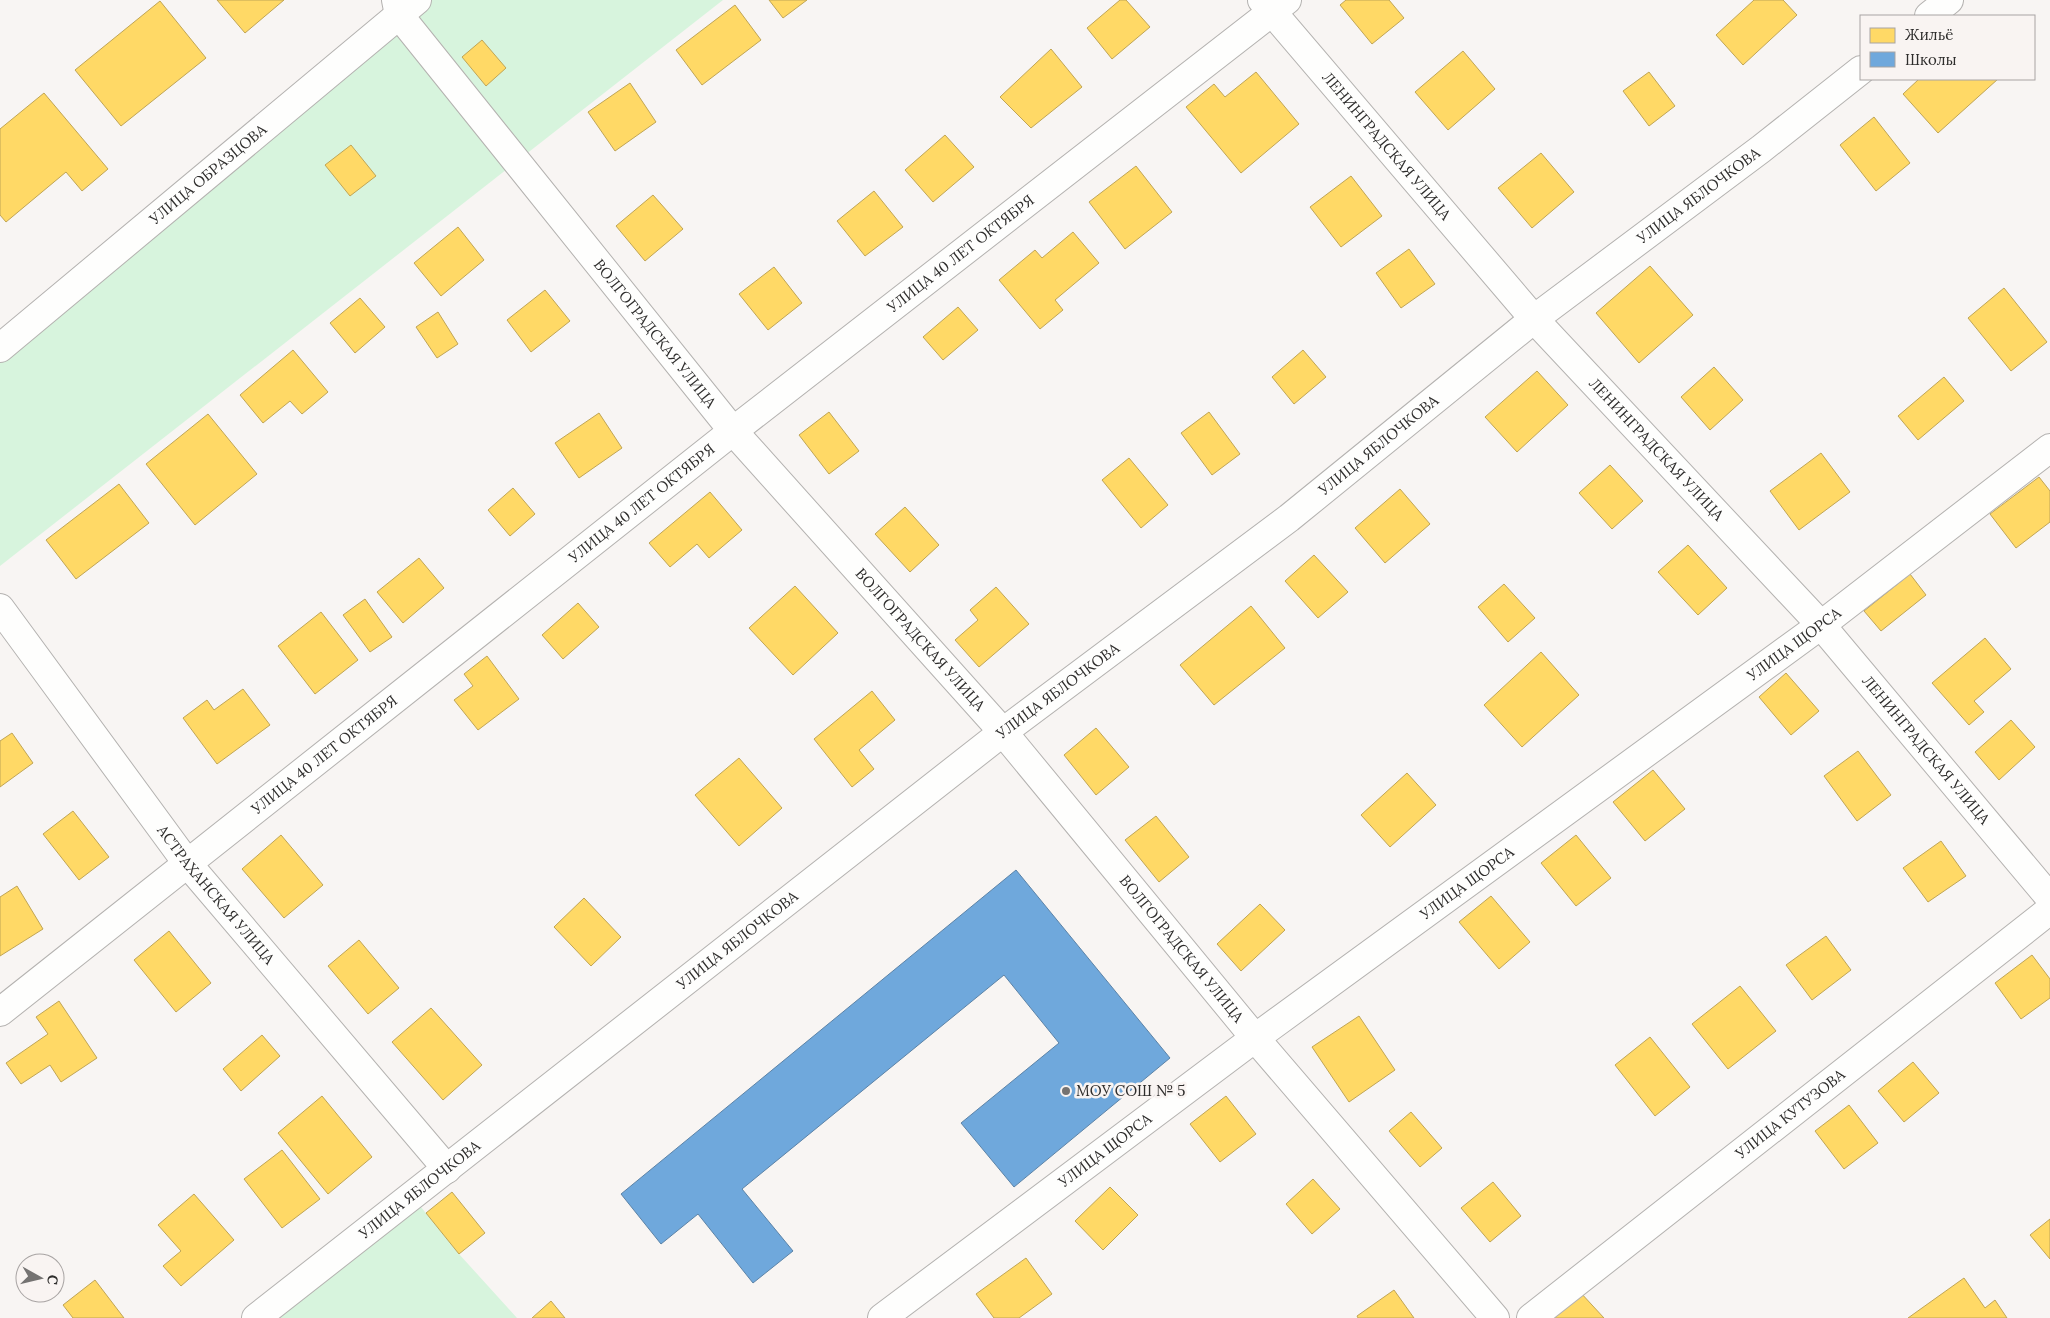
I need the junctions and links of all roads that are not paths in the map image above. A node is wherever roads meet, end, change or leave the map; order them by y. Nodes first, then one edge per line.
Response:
1 (1949, 0) edge
2 (1274, 4) edge
3 (404, 5) edge
4 (1930, 15) edge
5 (1860, 71) edge
6 (1534, 320) junction
7 (0, 348) edge
8 (733, 431) junction
9 (2050, 448) edge
10 (0, 608) edge
11 (1821, 625) junction
12 (1003, 732) junction
13 (187, 863) junction
14 (2050, 898) edge
15 (2050, 910) edge
16 (0, 1012) edge
17 (1255, 1038) junction
18 (447, 1169) junction
19 (256, 1318) edge
20 (882, 1318) edge
21 (1495, 1318) edge
22 (1531, 1318) edge

1 - 4 street
2 - 6 street, ЛЕНИНГРАДСКАЯ УЛИЦА
2 - 8 street, УЛИЦА 40 ЛЕТ ОКТЯБРЯ
3 - 7 street, УЛИЦА ОБРАЗЦОВА
3 - 8 street, ВОЛГОГРАДСКАЯ УЛИЦА
5 - 6 street, УЛИЦА ЯБЛОЧКОВА
6 - 11 street, ЛЕНИНГРАДСКАЯ УЛИЦА
6 - 12 street, УЛИЦА ЯБЛОЧКОВА
8 - 12 street, ВОЛГОГРАДСКАЯ УЛИЦА
8 - 13 street, УЛИЦА 40 ЛЕТ ОКТЯБРЯ
9 - 11 street, УЛИЦА ЩОРСА
10 - 13 street, АСТРАХАНСКАЯ УЛИЦА
11 - 14 street, ЛЕНИНГРАДСКАЯ УЛИЦА
11 - 17 street, УЛИЦА ЩОРСА
12 - 17 street, ВОЛГОГРАДСКАЯ УЛИЦА
12 - 18 street, УЛИЦА ЯБЛОЧКОВА
13 - 16 street, УЛИЦА 40 ЛЕТ ОКТЯБРЯ
13 - 18 street, АСТРАХАНСКАЯ УЛИЦА
15 - 22 street, УЛИЦА КУТУЗОВА
17 - 20 street, УЛИЦА ЩОРСА
17 - 21 street, ВОЛГОГРАДСКАЯ УЛИЦА
18 - 19 street, УЛИЦА ЯБЛОЧКОВА

